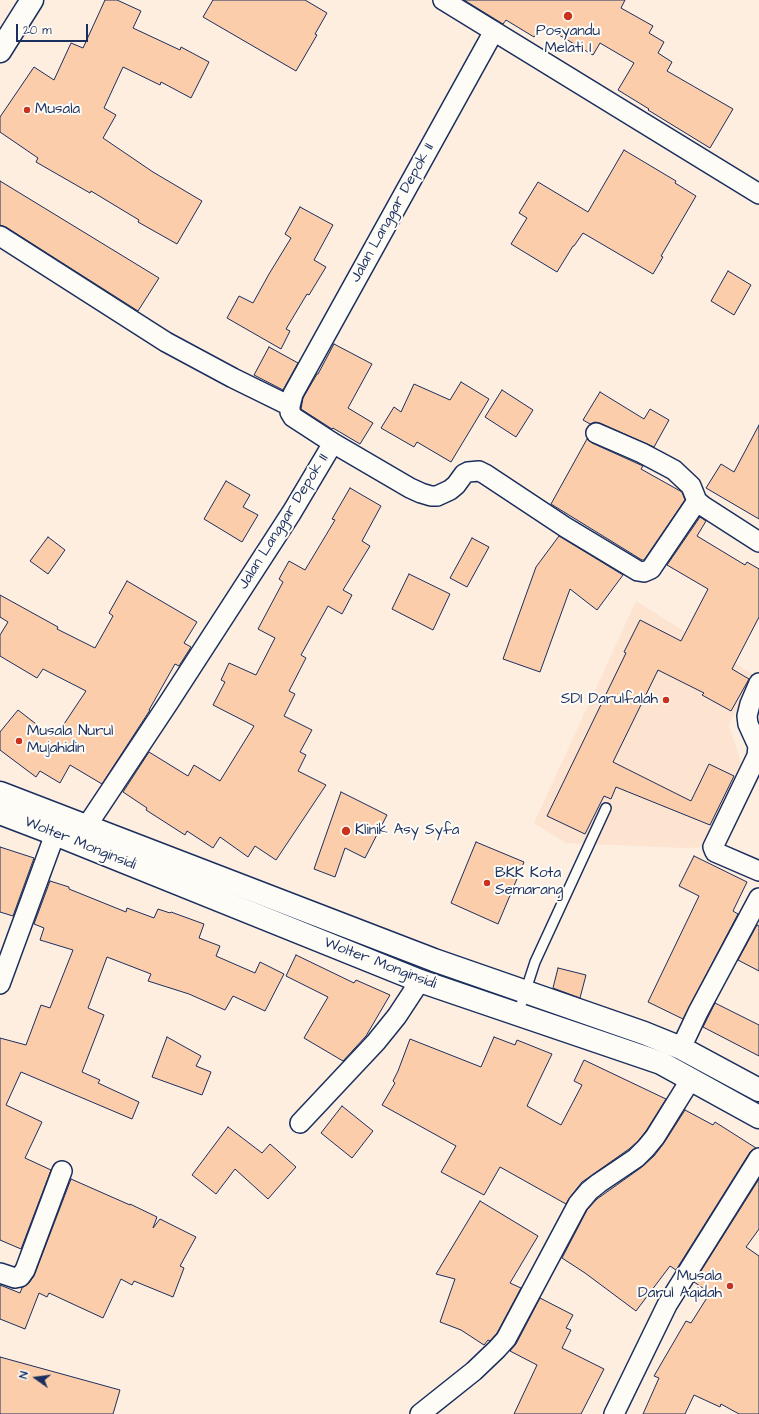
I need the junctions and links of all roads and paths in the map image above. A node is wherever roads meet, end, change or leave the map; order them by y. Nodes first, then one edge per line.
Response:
1 (32, 0) edge
2 (443, 0) edge
3 (494, 31) junction
4 (0, 51) edge
5 (759, 194) edge
6 (0, 236) edge
7 (290, 406) junction
8 (596, 433) dead end
9 (333, 443) junction
10 (697, 501) junction
11 (759, 542) edge
12 (759, 683) edge
13 (0, 793) edge
14 (606, 808) dead end
15 (0, 813) edge
16 (86, 827) junction
17 (56, 834) junction
18 (759, 871) edge
19 (757, 906) edge
20 (420, 981) junction
21 (0, 984) edge
22 (527, 985) junction
23 (518, 1014) junction
24 (684, 1042) junction
25 (691, 1079) junction
26 (759, 1090) edge
27 (759, 1117) edge
28 (300, 1123) dead end
29 (759, 1158) edge
30 (62, 1171) dead end
31 (0, 1273) edge
32 (428, 1412) edge
33 (614, 1414) edge

1 - 4 main road
2 - 3 street
3 - 5 street
3 - 7 street, Jalan Langgar Depok II
6 - 7 street
7 - 9 street, Jalan Langgar Depok II
8 - 10 street
9 - 10 street
9 - 16 street, Jalan Langgar Depok II
10 - 11 street
12 - 18 street
13 - 16 main road, Wolter Monginsidi
14 - 22 lane
15 - 17 main road, Wolter Monginsidi
16 - 22 main road, Wolter Monginsidi
17 - 20 main road, Wolter Monginsidi
17 - 21 street
19 - 24 street
20 - 23 main road, Wolter Monginsidi
20 - 28 street
22 - 23 lane
22 - 24 main road, Wolter Monginsidi
23 - 25 main road, Wolter Monginsidi
24 - 26 main road, Wolter Monginsidi
25 - 27 main road, Wolter Monginsidi
25 - 32 street
29 - 33 street
30 - 31 street

